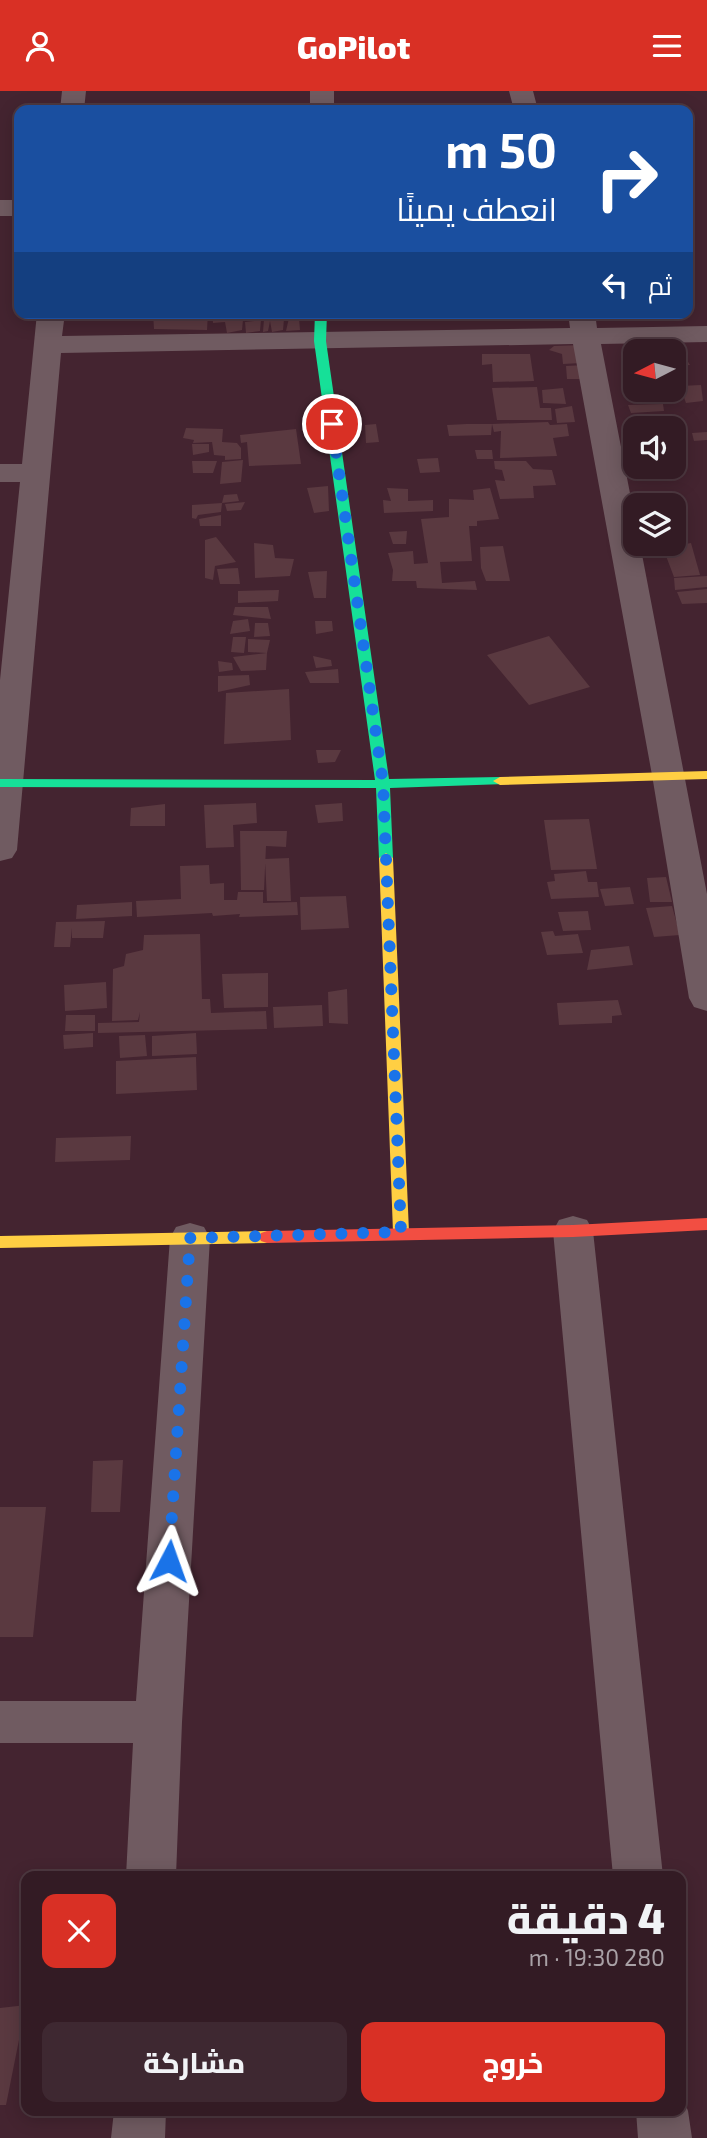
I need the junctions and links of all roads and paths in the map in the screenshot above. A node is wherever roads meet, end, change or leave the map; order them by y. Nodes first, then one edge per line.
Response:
1 (50, 319) edge
2 (321, 319) edge
3 (584, 323) edge
4 (707, 334) edge
5 (320, 341) junction
6 (48, 345) junction
7 (0, 473) edge
8 (36, 473) junction
9 (668, 775) junction
10 (707, 775) edge
11 (4, 783) edge
12 (383, 783) junction
13 (0, 850) edge
14 (707, 998) edge
15 (707, 1224) edge
16 (573, 1230) junction
17 (401, 1232) junction
18 (190, 1238) junction
19 (0, 1242) edge
20 (0, 1722) edge
21 (158, 1723) junction
22 (150, 1871) edge
23 (637, 1871) edge
24 (139, 2116) edge
25 (662, 2116) edge
26 (138, 2138) edge
27 (664, 2138) edge

1 - 6 street
2 - 5 street
3 - 4 street
3 - 5 street
3 - 9 street
5 - 6 street
5 - 12 street
6 - 8 street
7 - 8 street
8 - 11 street
9 - 10 street
9 - 12 street
9 - 14 street
11 - 12 street
11 - 13 street
12 - 17 street
15 - 16 street
16 - 17 street
16 - 23 street
17 - 18 street
18 - 19 street
18 - 21 street
20 - 21 street
21 - 22 street
24 - 26 street
25 - 27 street

